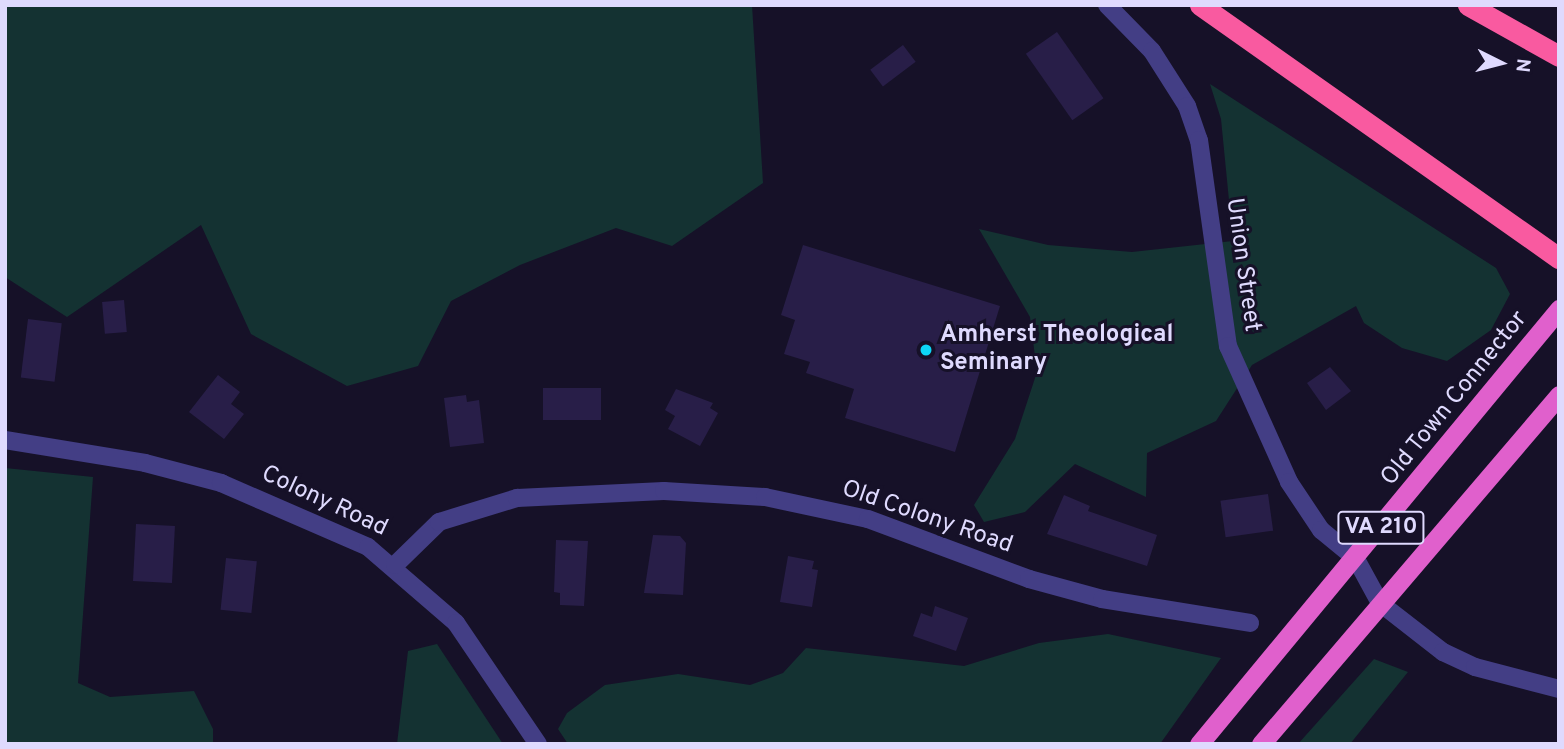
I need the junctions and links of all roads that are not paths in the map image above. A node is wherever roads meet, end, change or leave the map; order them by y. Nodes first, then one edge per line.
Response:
1 (1107, 5) edge
2 (1200, 5) edge
3 (1468, 5) edge
4 (1559, 56) edge
5 (1559, 258) edge
6 (1559, 309) edge
7 (1559, 395) edge
8 (5, 440) edge
9 (1356, 559) junction
10 (395, 565) junction
11 (1380, 603) junction
12 (1250, 623) dead end
13 (1559, 689) edge
14 (538, 744) edge
15 (1199, 744) edge
16 (1261, 744) edge

1 - 9 street, Union Street
2 - 5 highway
3 - 4 highway
6 - 9 highway, Old Town Connector / VA 210
7 - 11 highway, VA 210
8 - 10 street, Colony Road
9 - 11 street, Union Street
9 - 15 highway, Old Town Connector / VA 210
10 - 12 street, Old Colony Road
10 - 14 street, Colony Road
11 - 13 street, Union Street
11 - 16 highway, VA 210

